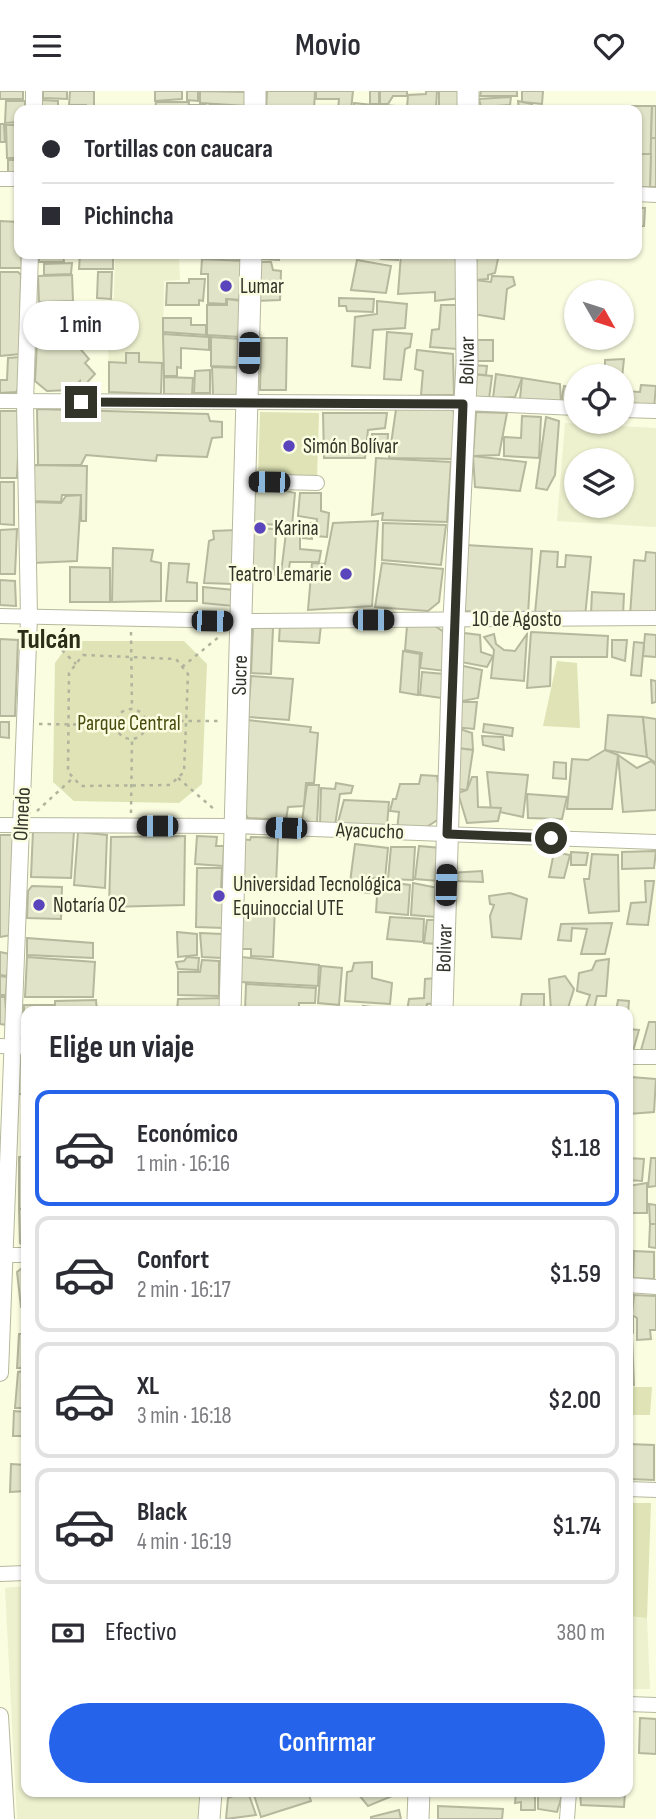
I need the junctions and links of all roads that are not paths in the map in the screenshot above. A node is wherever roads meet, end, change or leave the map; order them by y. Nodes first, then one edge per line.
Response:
1 (30, 259) edge
2 (251, 259) edge
3 (466, 259) edge
4 (0, 401) edge
5 (25, 402) junction
6 (248, 403) junction
7 (463, 404) junction
8 (564, 408) edge
9 (634, 410) edge
10 (656, 411) edge
11 (244, 481) junction
12 (317, 483) dead end
13 (0, 616) edge
14 (29, 617) junction
15 (656, 618) edge
16 (454, 619) junction
17 (239, 621) junction
18 (0, 825) edge
19 (21, 825) junction
20 (233, 826) junction
21 (447, 834) junction
22 (656, 842) edge
23 (230, 1006) edge
24 (442, 1006) edge
25 (12, 1046) edge
26 (633, 1057) edge
27 (656, 1057) edge
28 (3, 1255) edge
29 (21, 1255) edge
30 (633, 1285) edge
31 (656, 1287) edge
32 (0, 1373) edge
33 (633, 1489) edge
34 (656, 1490) edge
35 (21, 1573) edge
36 (0, 1574) edge
37 (633, 1704) edge
38 (656, 1705) edge
39 (0, 1716) edge
40 (211, 1797) edge
41 (419, 1797) edge
42 (569, 1797) edge
43 (4, 1813) edge
44 (209, 1819) edge
45 (418, 1819) edge
46 (568, 1819) edge

1 - 5 street, Olmedo
2 - 6 main road, Sucre
3 - 7 main road, Bolivar
4 - 5 street
5 - 6 street
5 - 14 street, Olmedo
6 - 7 street
6 - 11 main road, Sucre
7 - 8 street
7 - 16 main road, Bolivar
9 - 10 street
11 - 12 street
11 - 17 main road, Sucre
13 - 14 street, 10 de Agosto
14 - 17 street, 10 de Agosto
14 - 19 street, Olmedo
15 - 16 street, 10 de Agosto
16 - 17 street, 10 de Agosto
16 - 21 main road, Bolivar
17 - 20 main road, Sucre
18 - 19 street, Ayacucho
19 - 20 street, Ayacucho
19 - 25 street, Olmedo
20 - 21 street, Ayacucho
20 - 23 main road, Sucre
21 - 22 street, Ayacucho
21 - 24 main road, Bolivar
25 - 28 street, Olmedo
26 - 27 street
28 - 29 street
28 - 32 street, Olmedo
30 - 31 street
33 - 34 street
35 - 36 street
37 - 38 street
39 - 43 street
40 - 44 main road
41 - 45 main road
42 - 46 street

